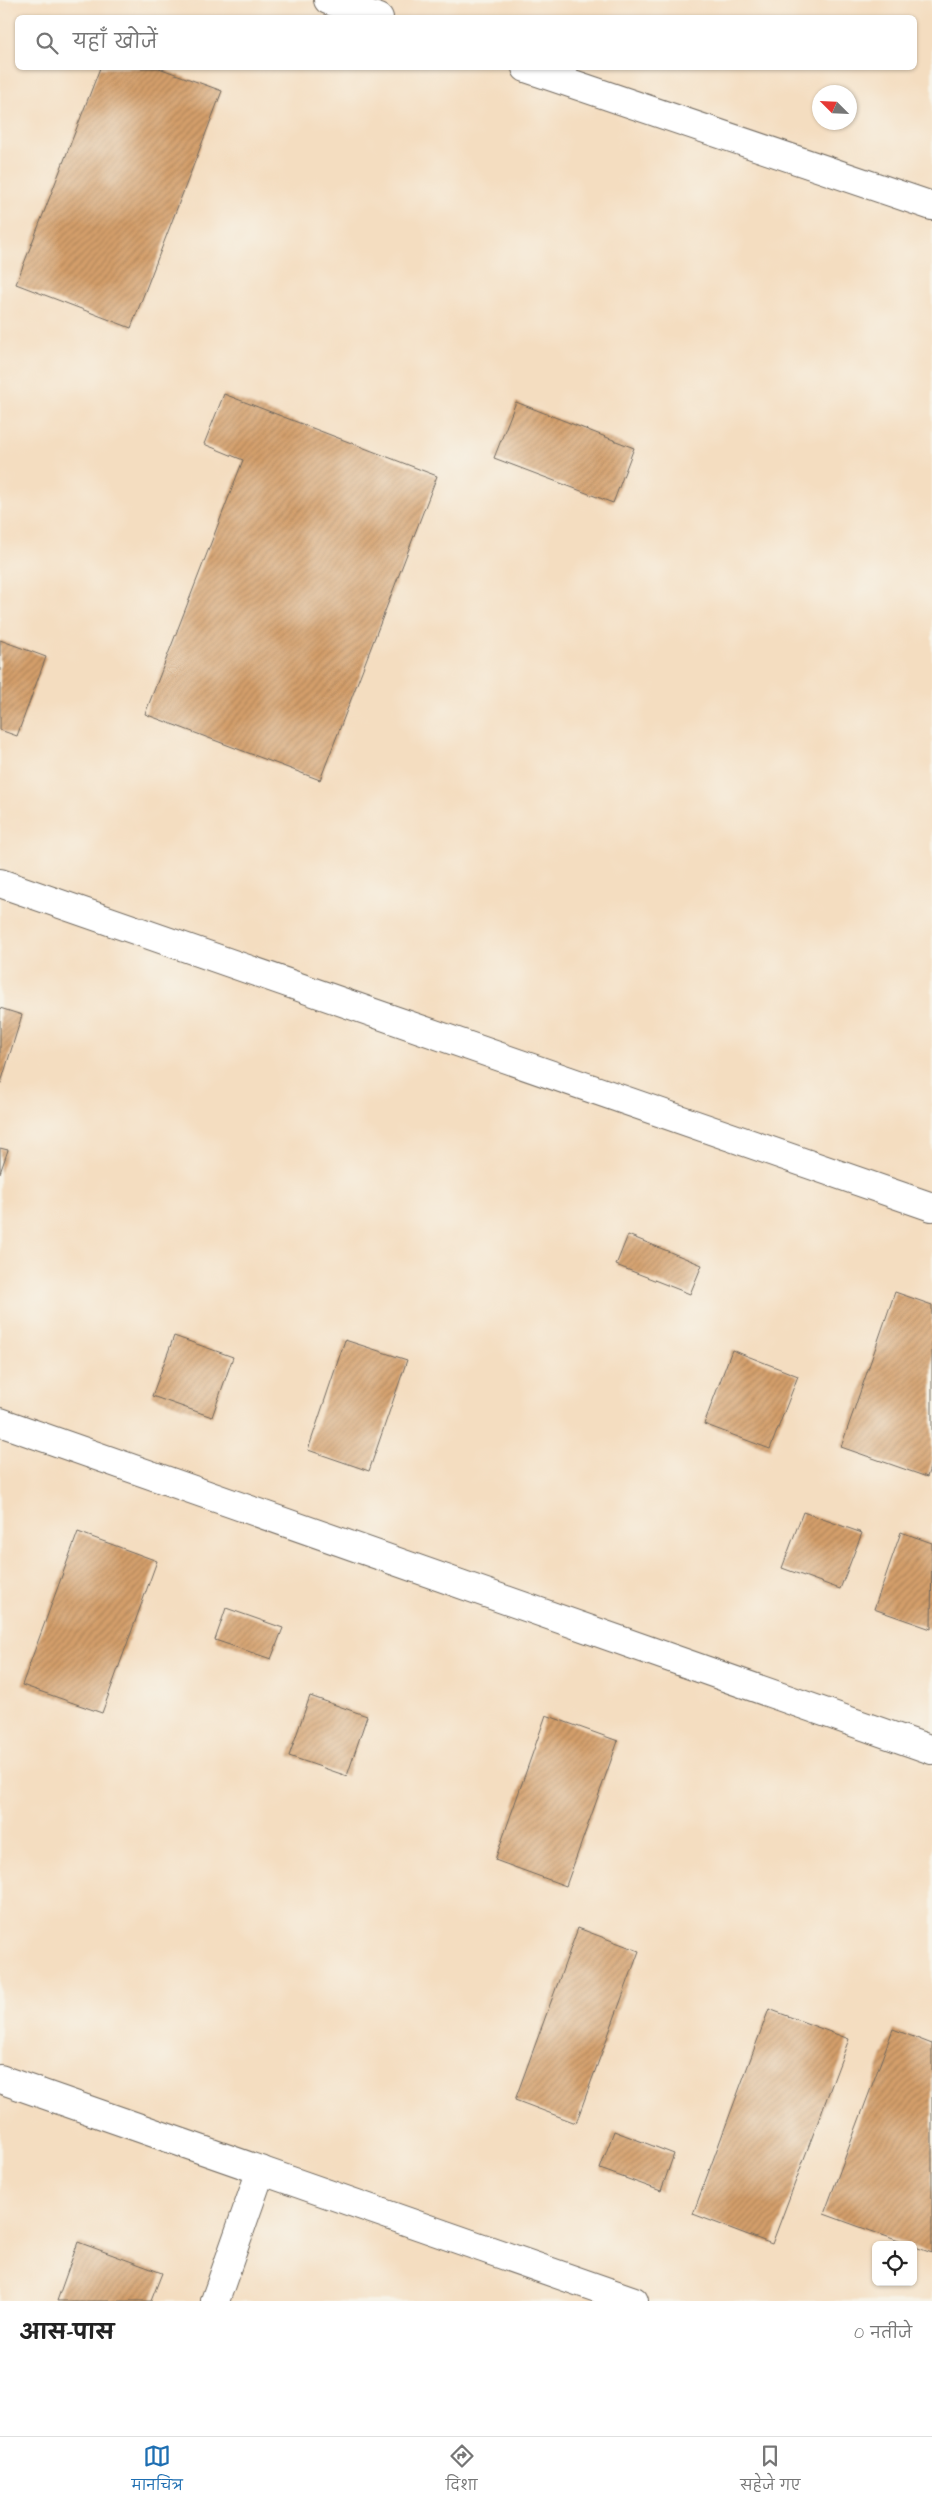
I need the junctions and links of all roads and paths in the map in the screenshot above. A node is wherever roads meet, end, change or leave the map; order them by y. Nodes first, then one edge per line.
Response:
1 (328, 0) edge
2 (370, 15) edge
3 (532, 70) edge
4 (932, 206) edge
5 (0, 883) edge
6 (932, 1207) edge
7 (0, 1422) edge
8 (932, 1750) edge
9 (0, 2079) edge
10 (261, 2170) junction
11 (214, 2301) edge
12 (634, 2301) edge

1 - 2 street
3 - 4 street
5 - 6 street
7 - 8 street
9 - 10 street
10 - 11 street
10 - 12 street

